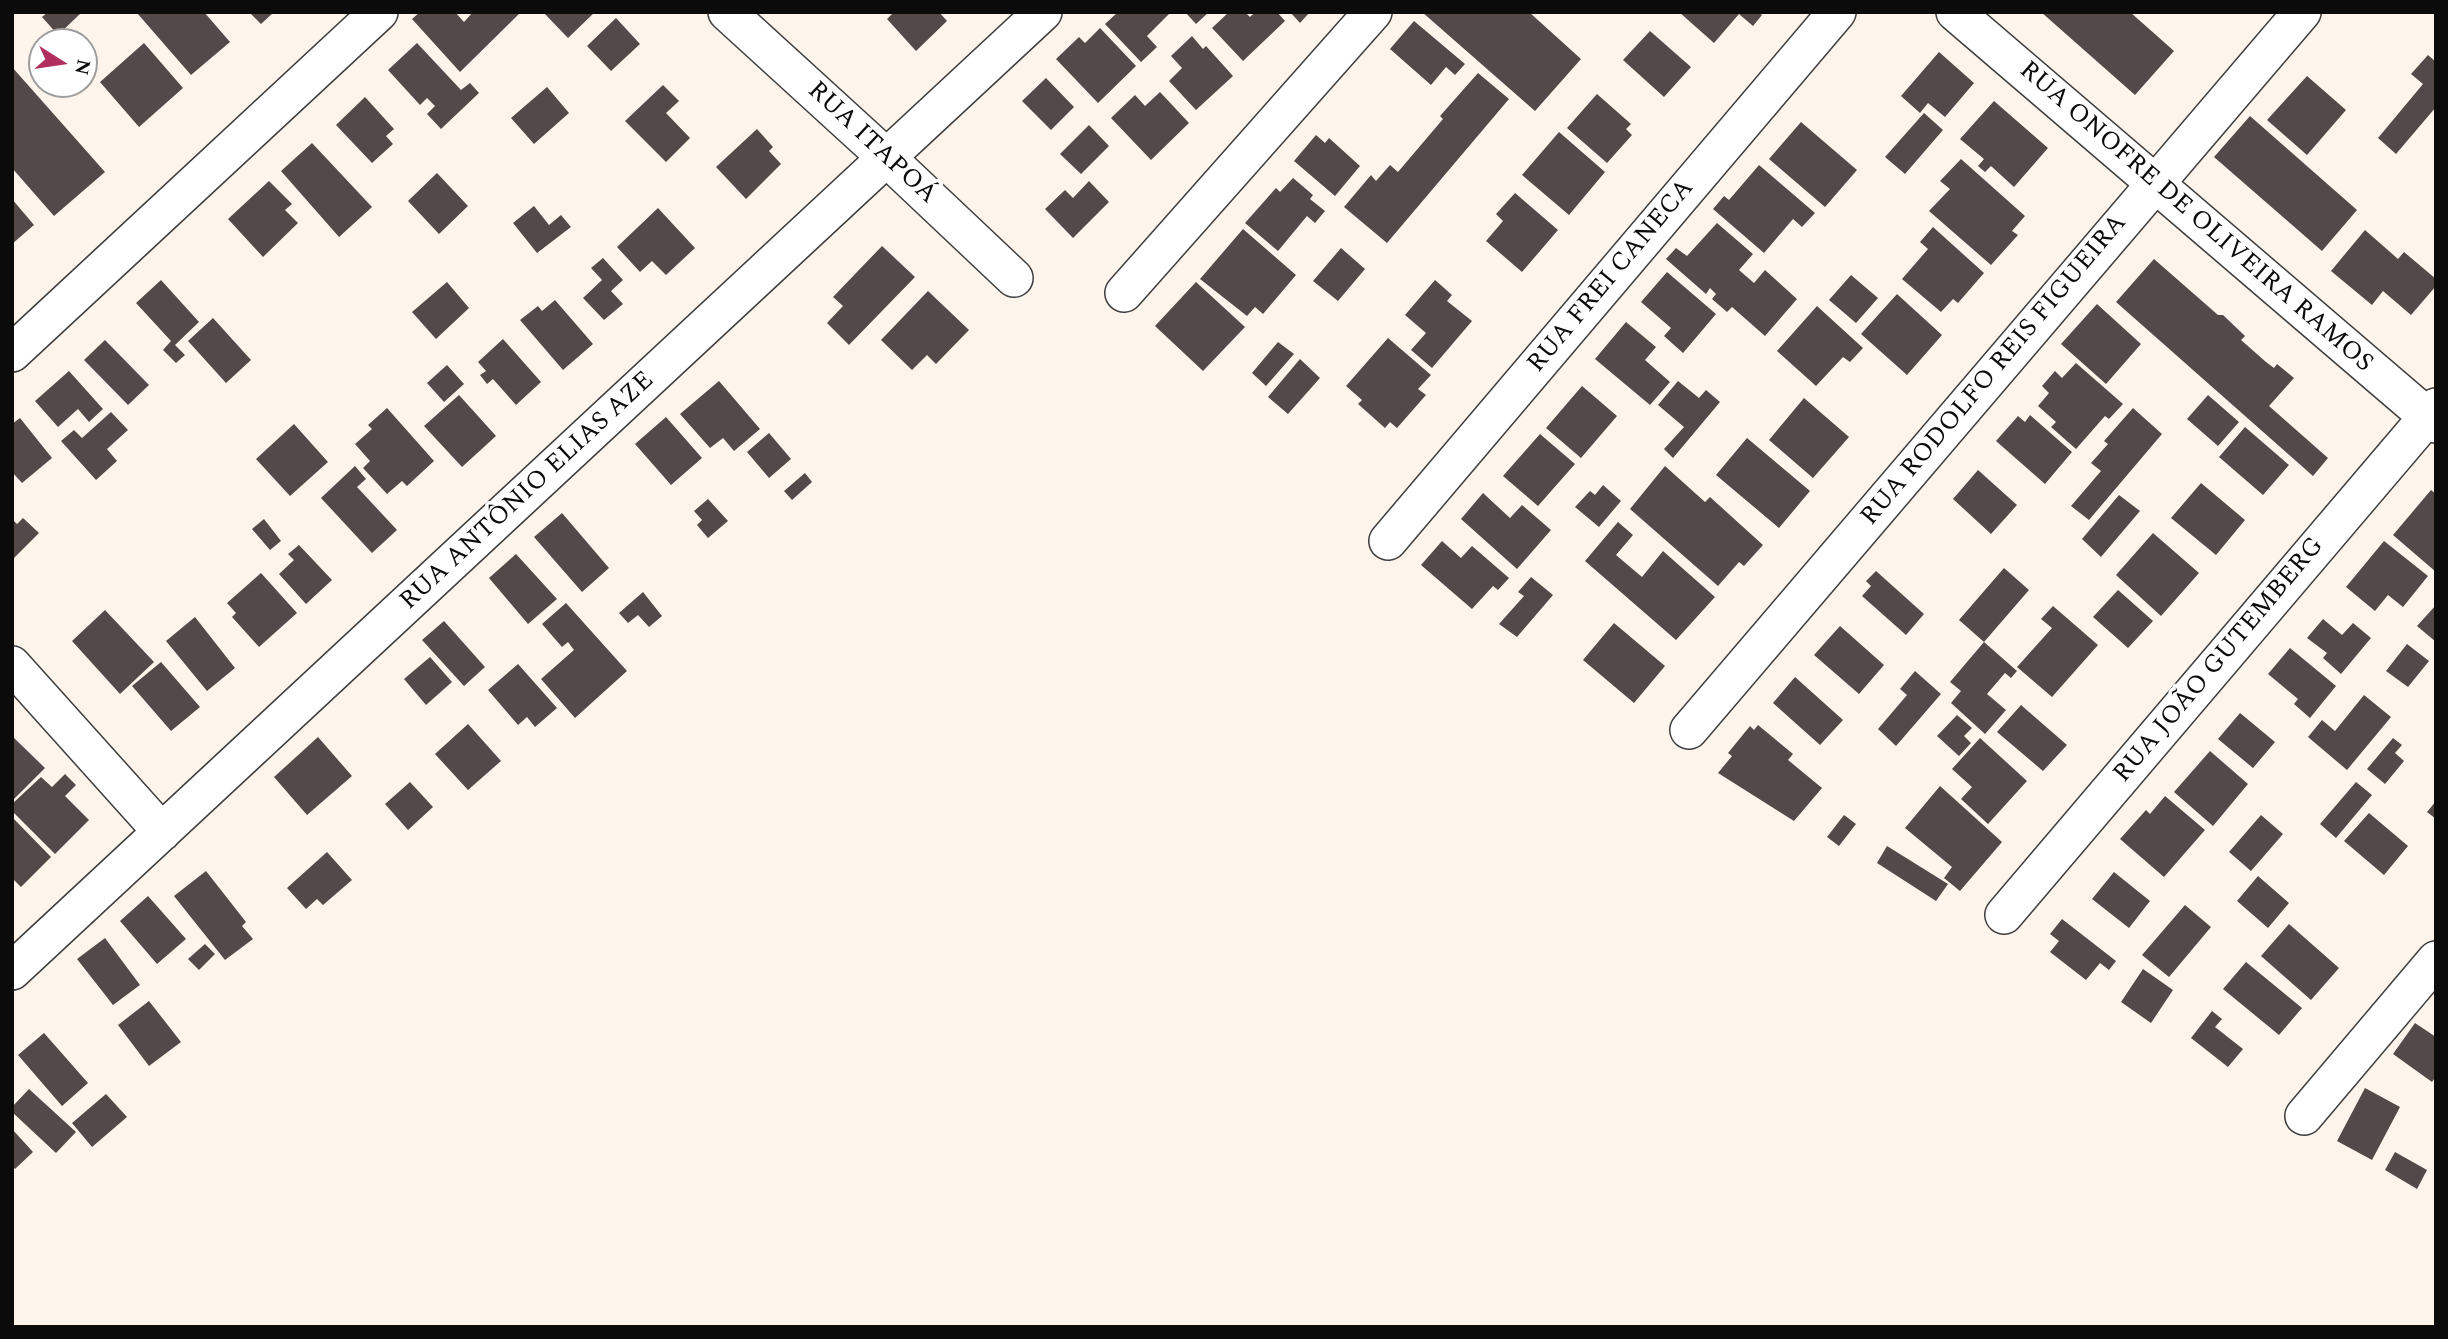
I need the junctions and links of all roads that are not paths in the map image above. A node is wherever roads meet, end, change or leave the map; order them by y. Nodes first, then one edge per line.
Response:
1 (379, 12) edge
2 (727, 12) edge
3 (1044, 12) edge
4 (1373, 12) edge
5 (1837, 12) edge
6 (1955, 12) edge
7 (2302, 12) edge
8 (887, 158) junction
9 (2155, 184) junction
10 (1014, 278) dead end
11 (1124, 293) dead end
12 (12, 353) edge
13 (2433, 416) edge
14 (1388, 541) dead end
15 (12, 665) edge
16 (1689, 730) dead end
17 (162, 832) junction
18 (2004, 915) dead end
19 (2436, 960) edge
20 (12, 971) edge
21 (2304, 1116) dead end

1 - 12 street
2 - 8 street, RUA ITAPOÁ
3 - 8 street, RUA ANTÔNIO ELIAS AZE
4 - 11 street
5 - 14 street, RUA FREI CANECA
6 - 9 street, RUA ONOFRE DE OLIVEIRA RAMOS
7 - 9 street, RUA RODOLFO REIS FIGUEIRA
8 - 10 street, RUA ITAPOÁ
8 - 17 street, RUA ANTÔNIO ELIAS AZE
9 - 13 street, RUA ONOFRE DE OLIVEIRA RAMOS
9 - 16 street, RUA RODOLFO REIS FIGUEIRA
13 - 18 street, RUA JOÃO GUTEMBERG
15 - 17 street
17 - 20 street, RUA ANTÔNIO ELIAS AZE
19 - 21 street

